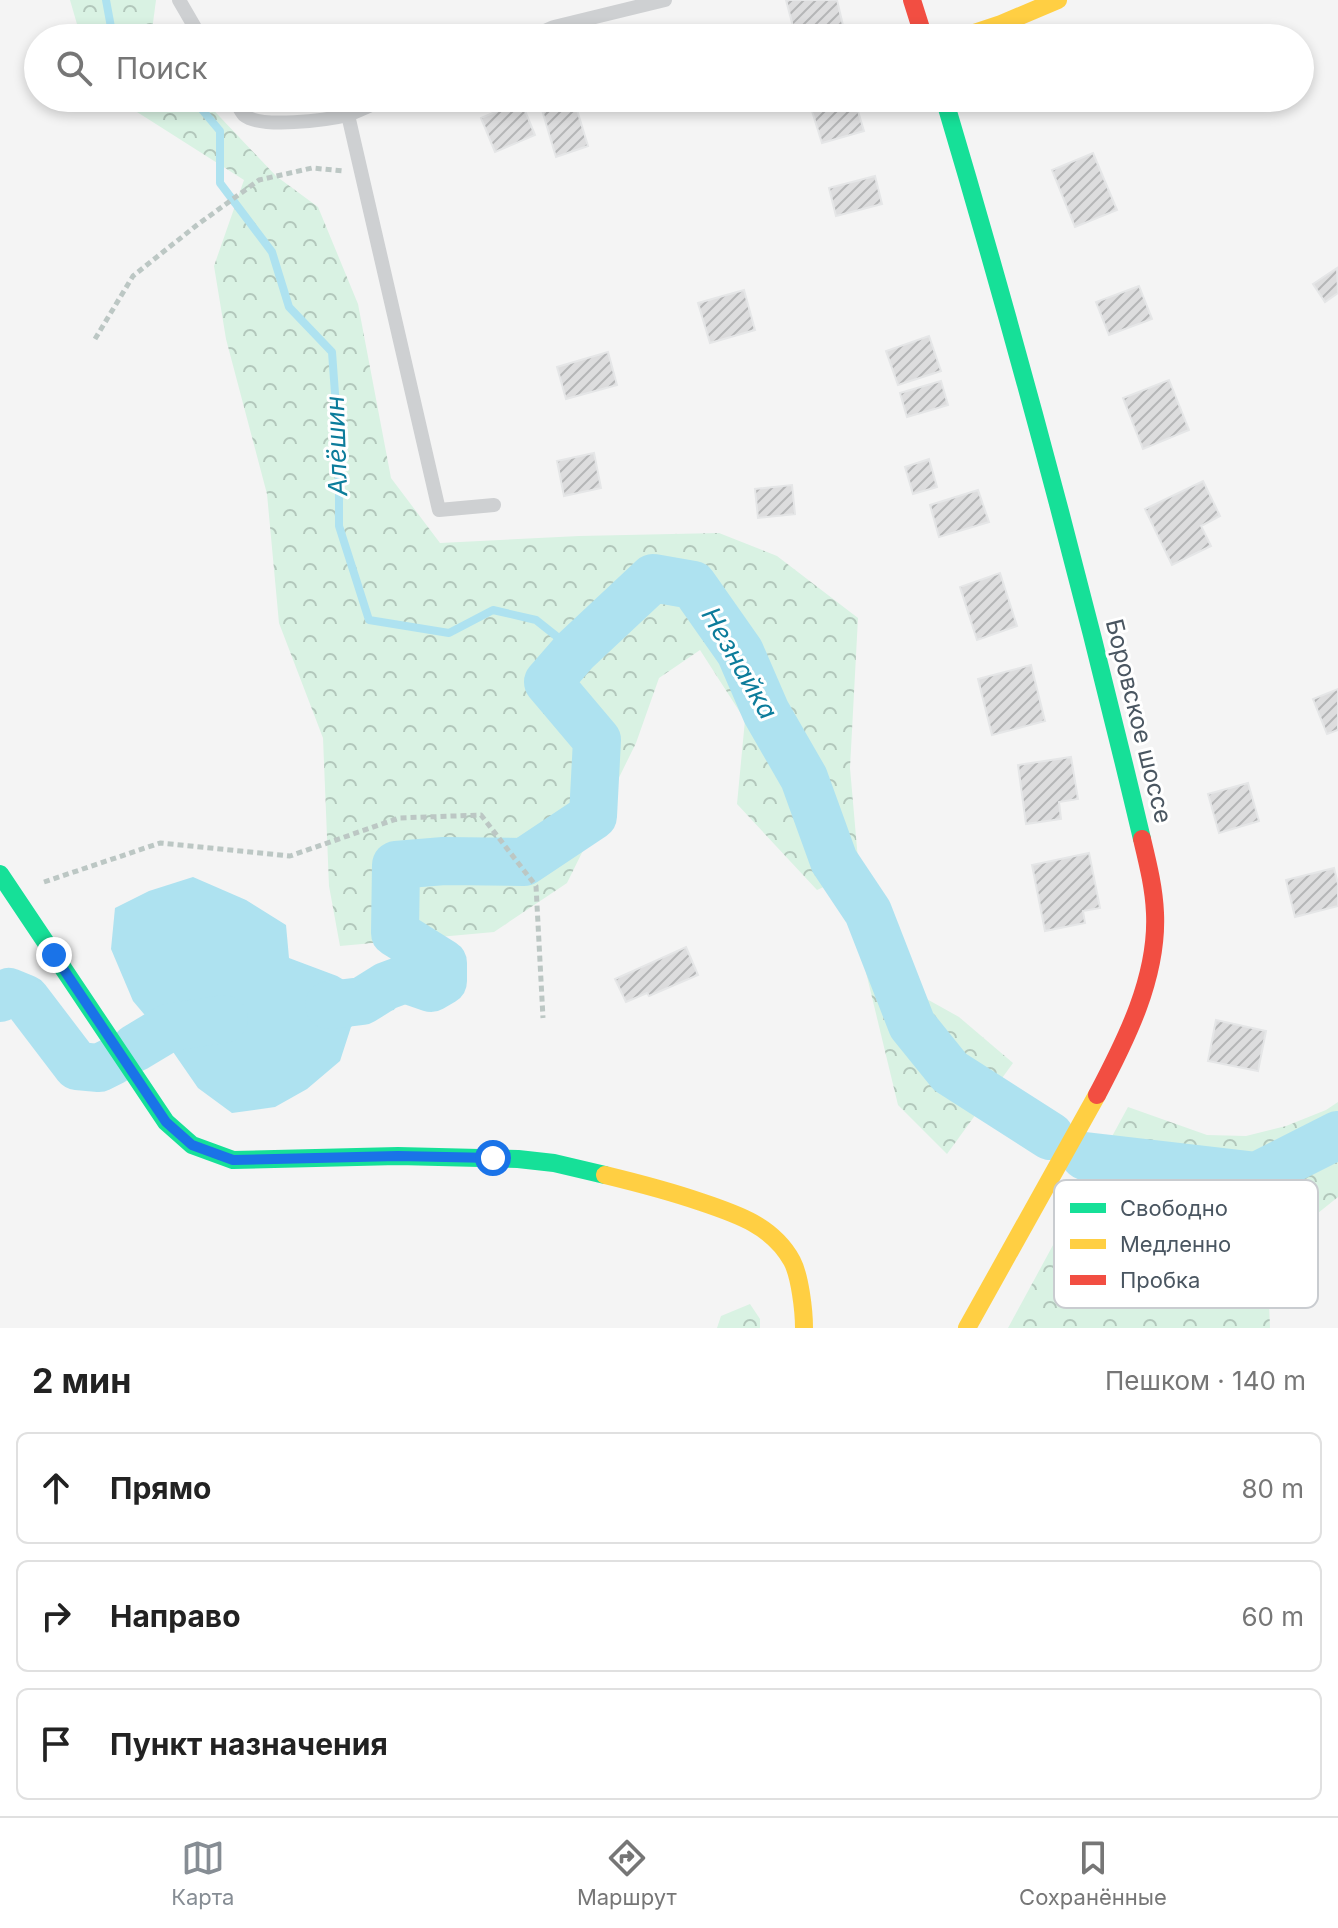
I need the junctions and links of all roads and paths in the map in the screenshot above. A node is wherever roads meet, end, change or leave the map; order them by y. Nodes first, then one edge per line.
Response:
1 (179, 0) edge
2 (665, 0) edge
3 (912, 0) edge
4 (1058, 0) edge
5 (193, 24) edge
6 (566, 24) edge
7 (920, 24) edge
8 (1001, 24) edge
9 (242, 112) edge
10 (355, 112) edge
11 (948, 112) edge
12 (348, 115) junction
13 (360, 173) junction
14 (95, 339) dead end
15 (494, 505) dead end
16 (0, 874) edge
17 (13, 893) junction
18 (543, 1018) dead end
19 (804, 1328) edge
20 (967, 1328) edge

1 - 5 lane
2 - 6 lane
3 - 7 main road
4 - 8 main road
9 - 12 lane
10 - 12 lane
11 - 20 main road, Боровское шоссе
12 - 13 lane
13 - 14 path
13 - 15 lane
16 - 17 main road
17 - 18 path
17 - 19 main road

